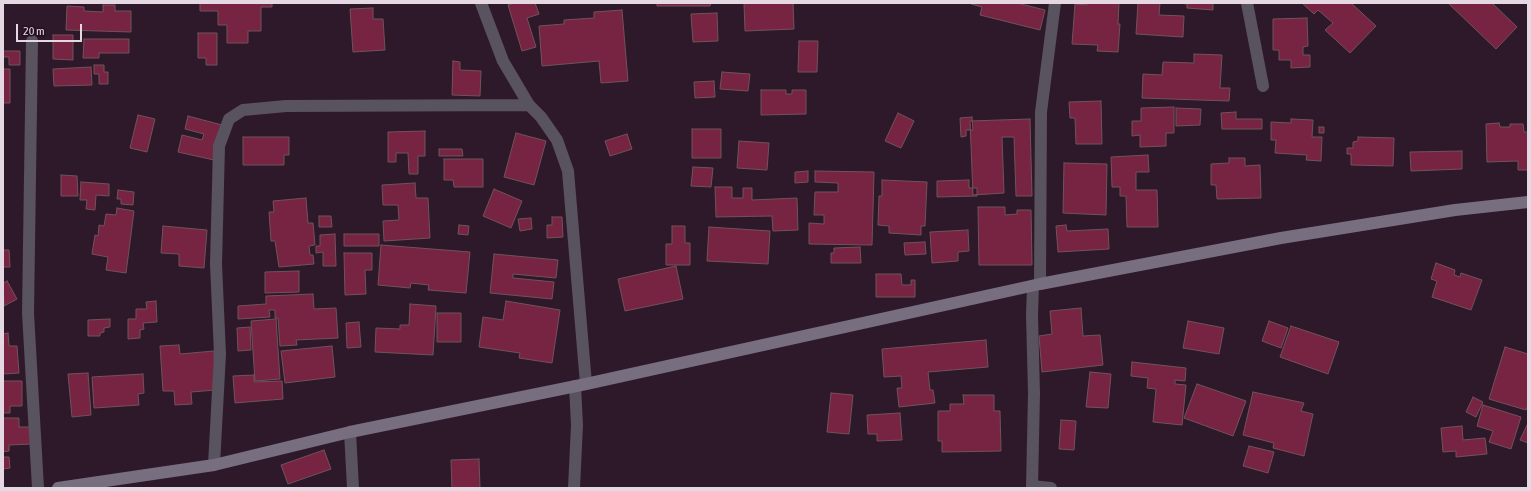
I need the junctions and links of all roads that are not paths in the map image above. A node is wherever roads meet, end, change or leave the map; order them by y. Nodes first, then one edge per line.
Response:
1 (481, 3) edge
2 (1055, 3) edge
3 (1248, 3) edge
4 (32, 41) dead end
5 (1263, 86) dead end
6 (529, 105) junction
7 (1528, 202) edge
8 (1037, 285) junction
9 (580, 385) junction
10 (350, 432) junction
11 (214, 465) junction
12 (1032, 487) edge
13 (38, 488) edge
14 (58, 488) edge
15 (353, 488) edge
16 (574, 488) edge
17 (1051, 488) edge

1 - 6 street
2 - 8 street
3 - 5 street
4 - 13 street
6 - 9 street
6 - 11 street
7 - 8 street
8 - 9 street
8 - 12 street
9 - 10 street
9 - 16 street
10 - 11 street
10 - 15 street
11 - 14 street
12 - 17 street

